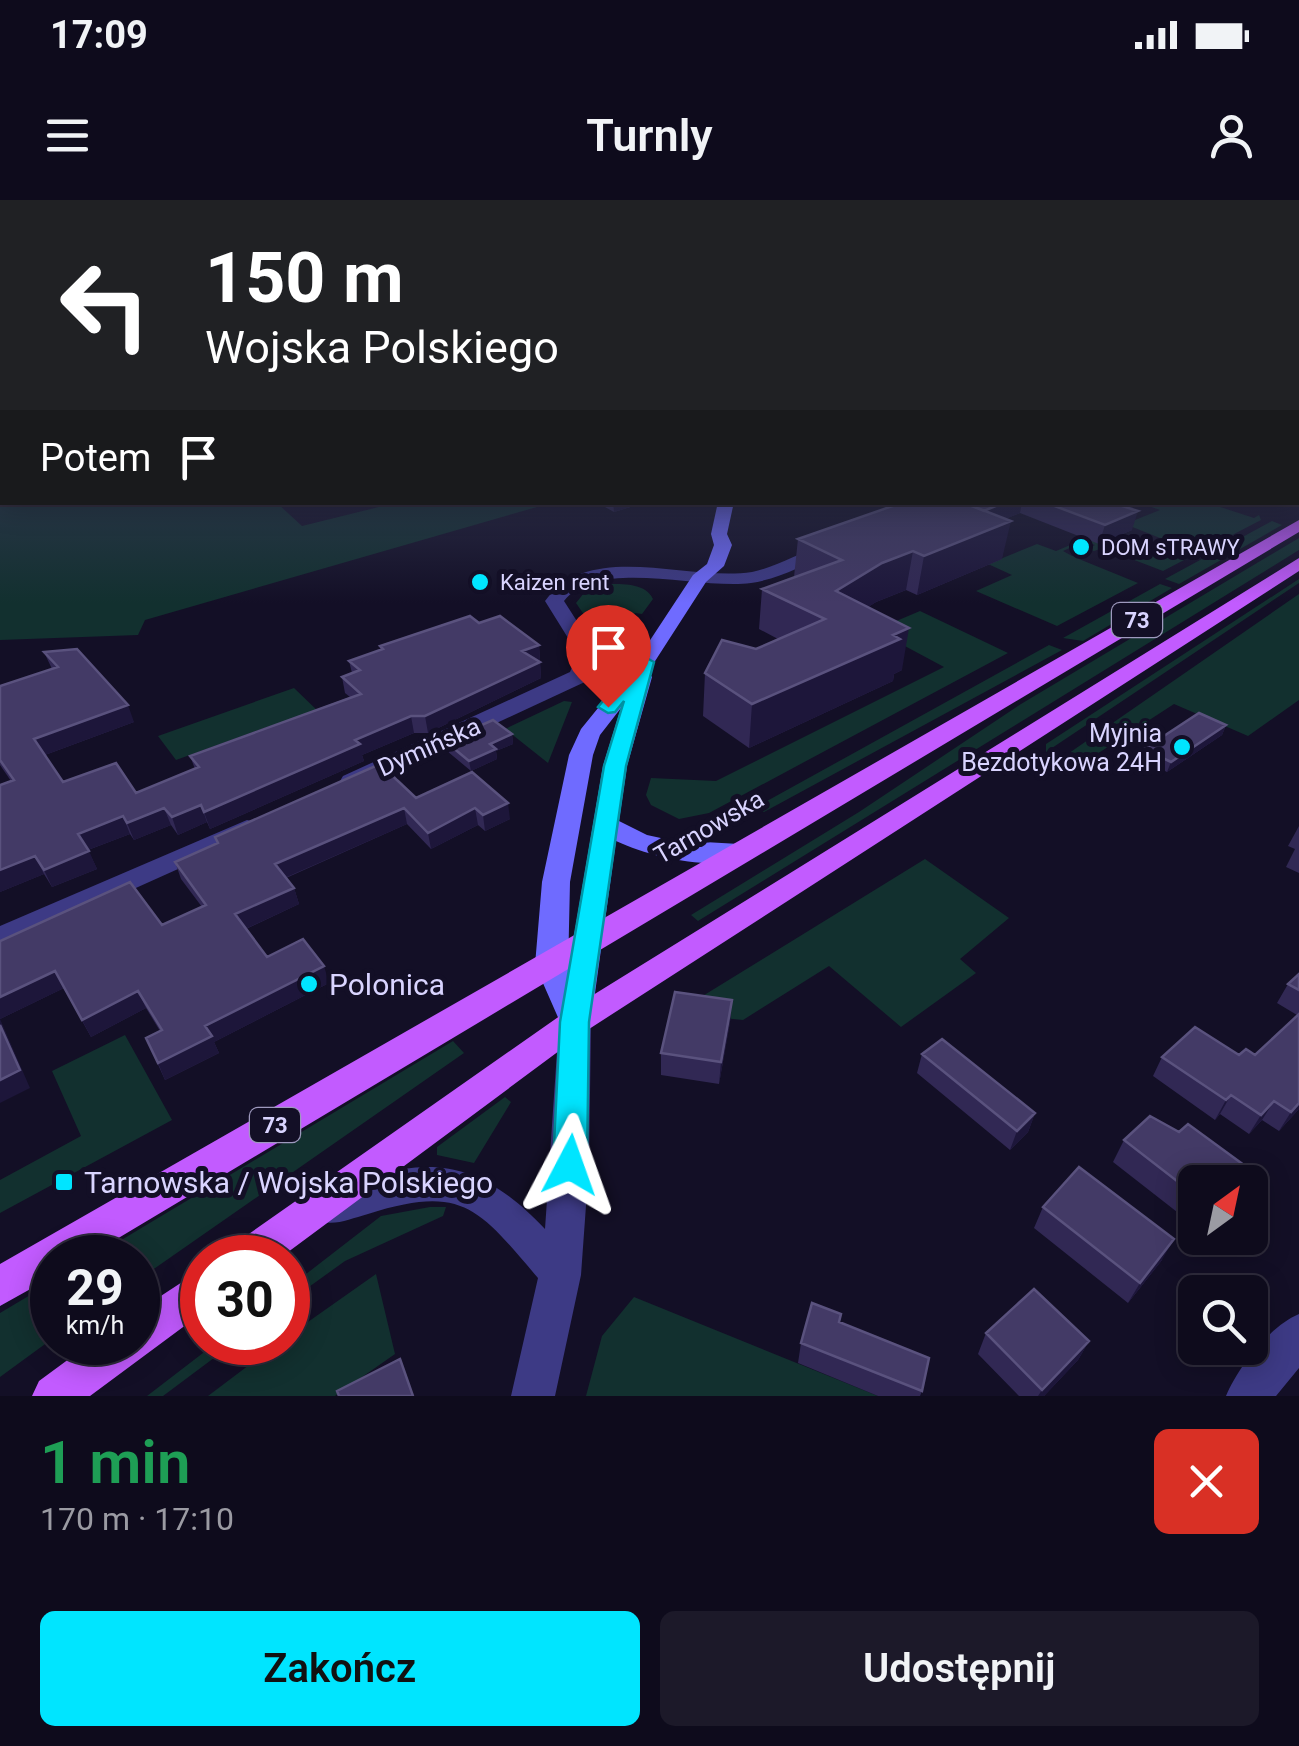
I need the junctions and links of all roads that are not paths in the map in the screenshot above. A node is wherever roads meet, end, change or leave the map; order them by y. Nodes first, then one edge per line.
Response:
1 (725, 505) edge
2 (1299, 524) edge
3 (846, 542) edge
4 (1299, 564) edge
5 (699, 579) junction
6 (645, 662) junction
7 (335, 789) edge
8 (264, 820) edge
9 (606, 824) junction
10 (739, 854) junction
11 (0, 938) edge
12 (590, 941) junction
13 (550, 965) junction
14 (575, 1022) junction
15 (305, 1216) junction
16 (279, 1235) edge
17 (561, 1275) junction
18 (0, 1286) edge
19 (1299, 1335) edge
20 (96, 1365) edge
21 (54, 1396) edge
22 (533, 1396) edge
23 (1248, 1396) edge

1 - 5 street
2 - 10 main road, Tarnowska / 73
3 - 5 street
4 - 14 main road, 73
5 - 6 street
5 - 7 street, Dymińska
6 - 9 street
6 - 13 street
8 - 11 street
9 - 10 street
9 - 12 street
10 - 12 main road, Tarnowska / 73
12 - 13 main road, Tarnowska / 73
12 - 14 street
13 - 14 street
13 - 18 main road, Tarnowska / 73
14 - 15 main road, 73
14 - 17 street
15 - 16 main road, 73
15 - 17 street
17 - 22 street
19 - 23 street
20 - 21 main road

